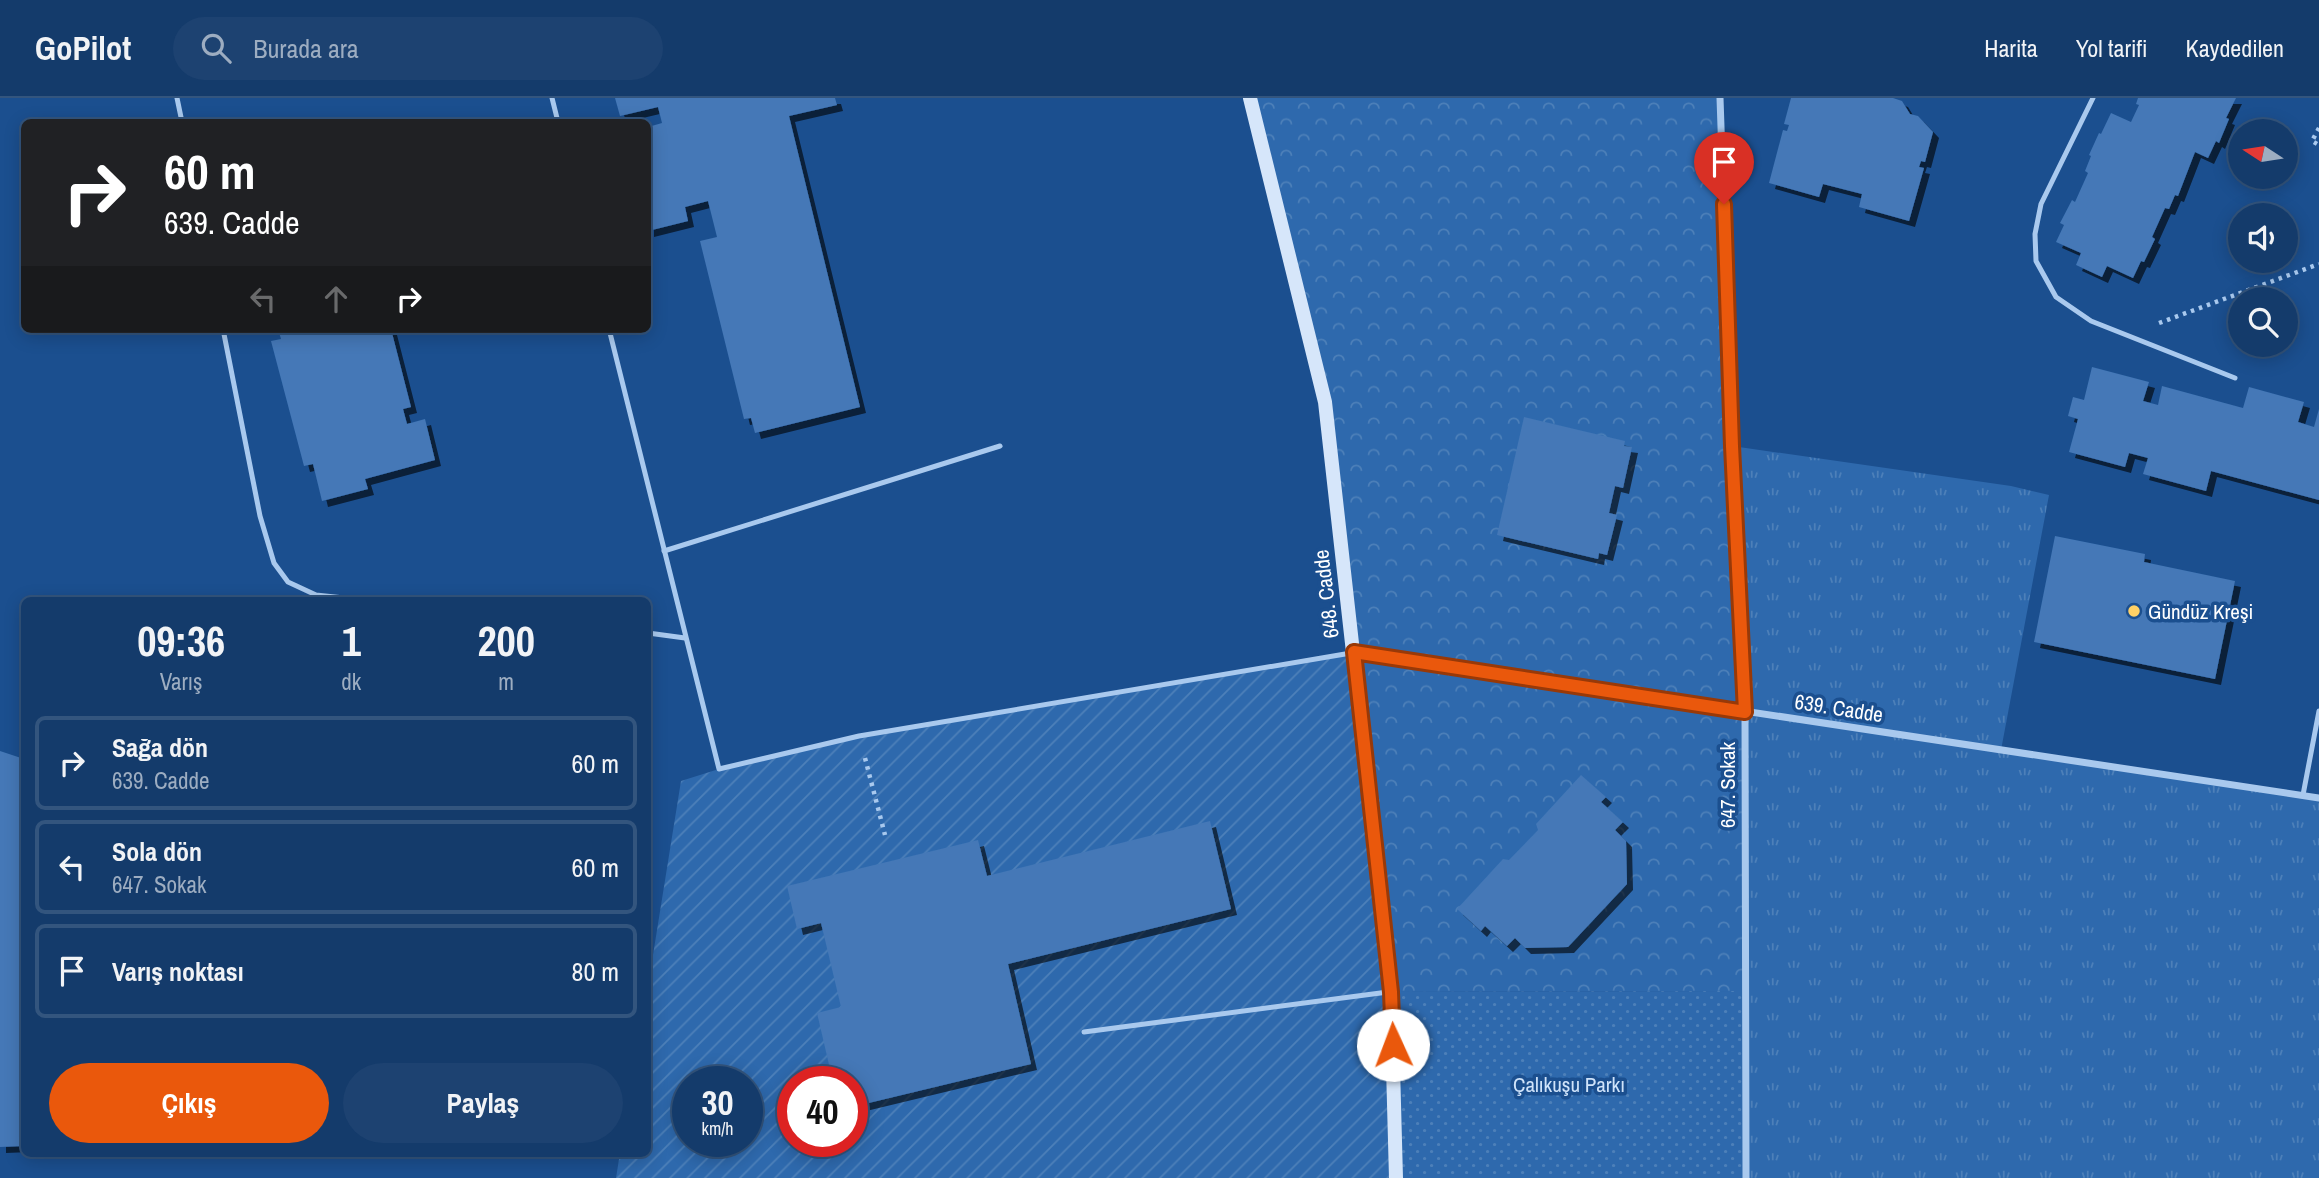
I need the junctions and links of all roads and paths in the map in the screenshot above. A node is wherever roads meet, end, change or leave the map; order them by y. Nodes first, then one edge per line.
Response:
1 (177, 98) edge
2 (552, 98) edge
3 (1250, 98) edge
4 (1720, 98) edge
5 (2093, 98) edge
6 (181, 119) edge
7 (557, 119) edge
8 (2319, 128) edge
9 (2319, 145) edge
10 (2319, 264) edge
11 (224, 333) edge
12 (610, 333) edge
13 (2127, 335) junction
14 (2235, 377) dead end
15 (1000, 446) dead end
16 (664, 551) junction
17 (335, 597) edge
18 (651, 633) edge
19 (685, 638) junction
20 (1354, 652) junction
21 (2319, 711) edge
22 (1745, 712) junction
23 (859, 736) junction
24 (2303, 795) junction
25 (2319, 798) edge
26 (885, 835) dead end
27 (1391, 992) junction
28 (1084, 1032) dead end
29 (1396, 1178) edge
30 (1746, 1178) edge

1 - 6 lane
2 - 7 lane
3 - 20 street, 648. Cadde
4 - 22 street, 647. Sokak
5 - 13 lane
8 - 9 path
10 - 13 path
11 - 17 lane
12 - 16 lane
13 - 14 lane
15 - 16 lane
16 - 19 lane
18 - 19 lane
19 - 23 lane
20 - 22 street, 639. Cadde
20 - 23 lane
20 - 27 street, 648. Cadde
21 - 24 lane
22 - 24 street, 639. Cadde
22 - 30 street, 647. Sokak
23 - 26 path
24 - 25 street, 639. Cadde
27 - 28 lane
27 - 29 street, 648. Cadde

